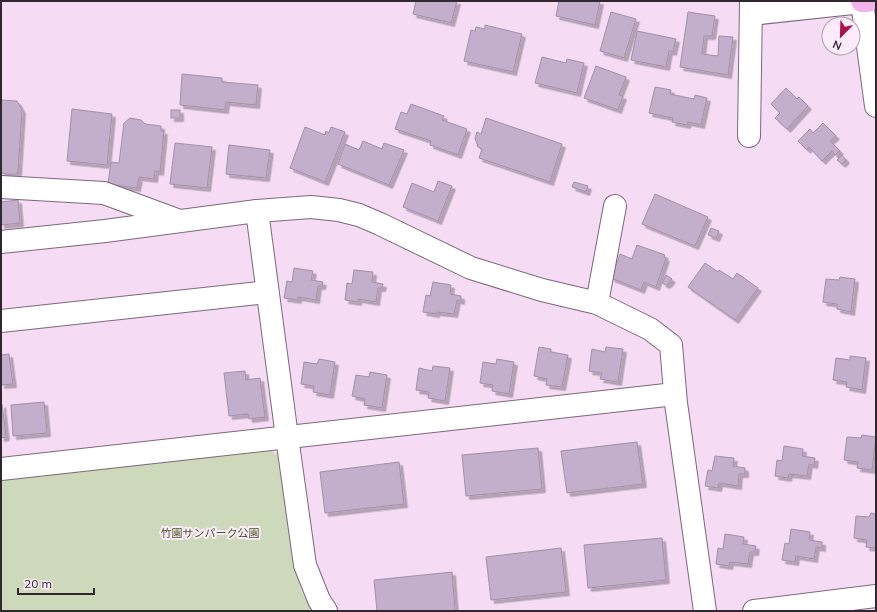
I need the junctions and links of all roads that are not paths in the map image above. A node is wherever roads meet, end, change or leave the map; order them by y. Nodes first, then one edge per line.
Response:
1 (863, 1) edge
2 (751, 8) edge
3 (876, 106) edge
4 (749, 136) dead end
5 (1, 188) edge
6 (615, 206) dead end
7 (257, 211) junction
8 (180, 221) junction
9 (1, 242) edge
10 (267, 292) junction
11 (597, 303) junction
12 (1, 321) edge
13 (675, 394) junction
14 (286, 437) junction
15 (1, 469) edge
16 (876, 596) edge
17 (326, 611) edge
18 (705, 611) edge
19 (754, 611) edge

1 - 2 street
1 - 3 street
2 - 4 street
5 - 8 street
6 - 11 street
7 - 8 street
7 - 10 street
7 - 11 street
8 - 9 street
10 - 12 street
10 - 14 street
11 - 13 street
13 - 14 street
13 - 18 street
14 - 15 street
14 - 17 street
16 - 19 street

